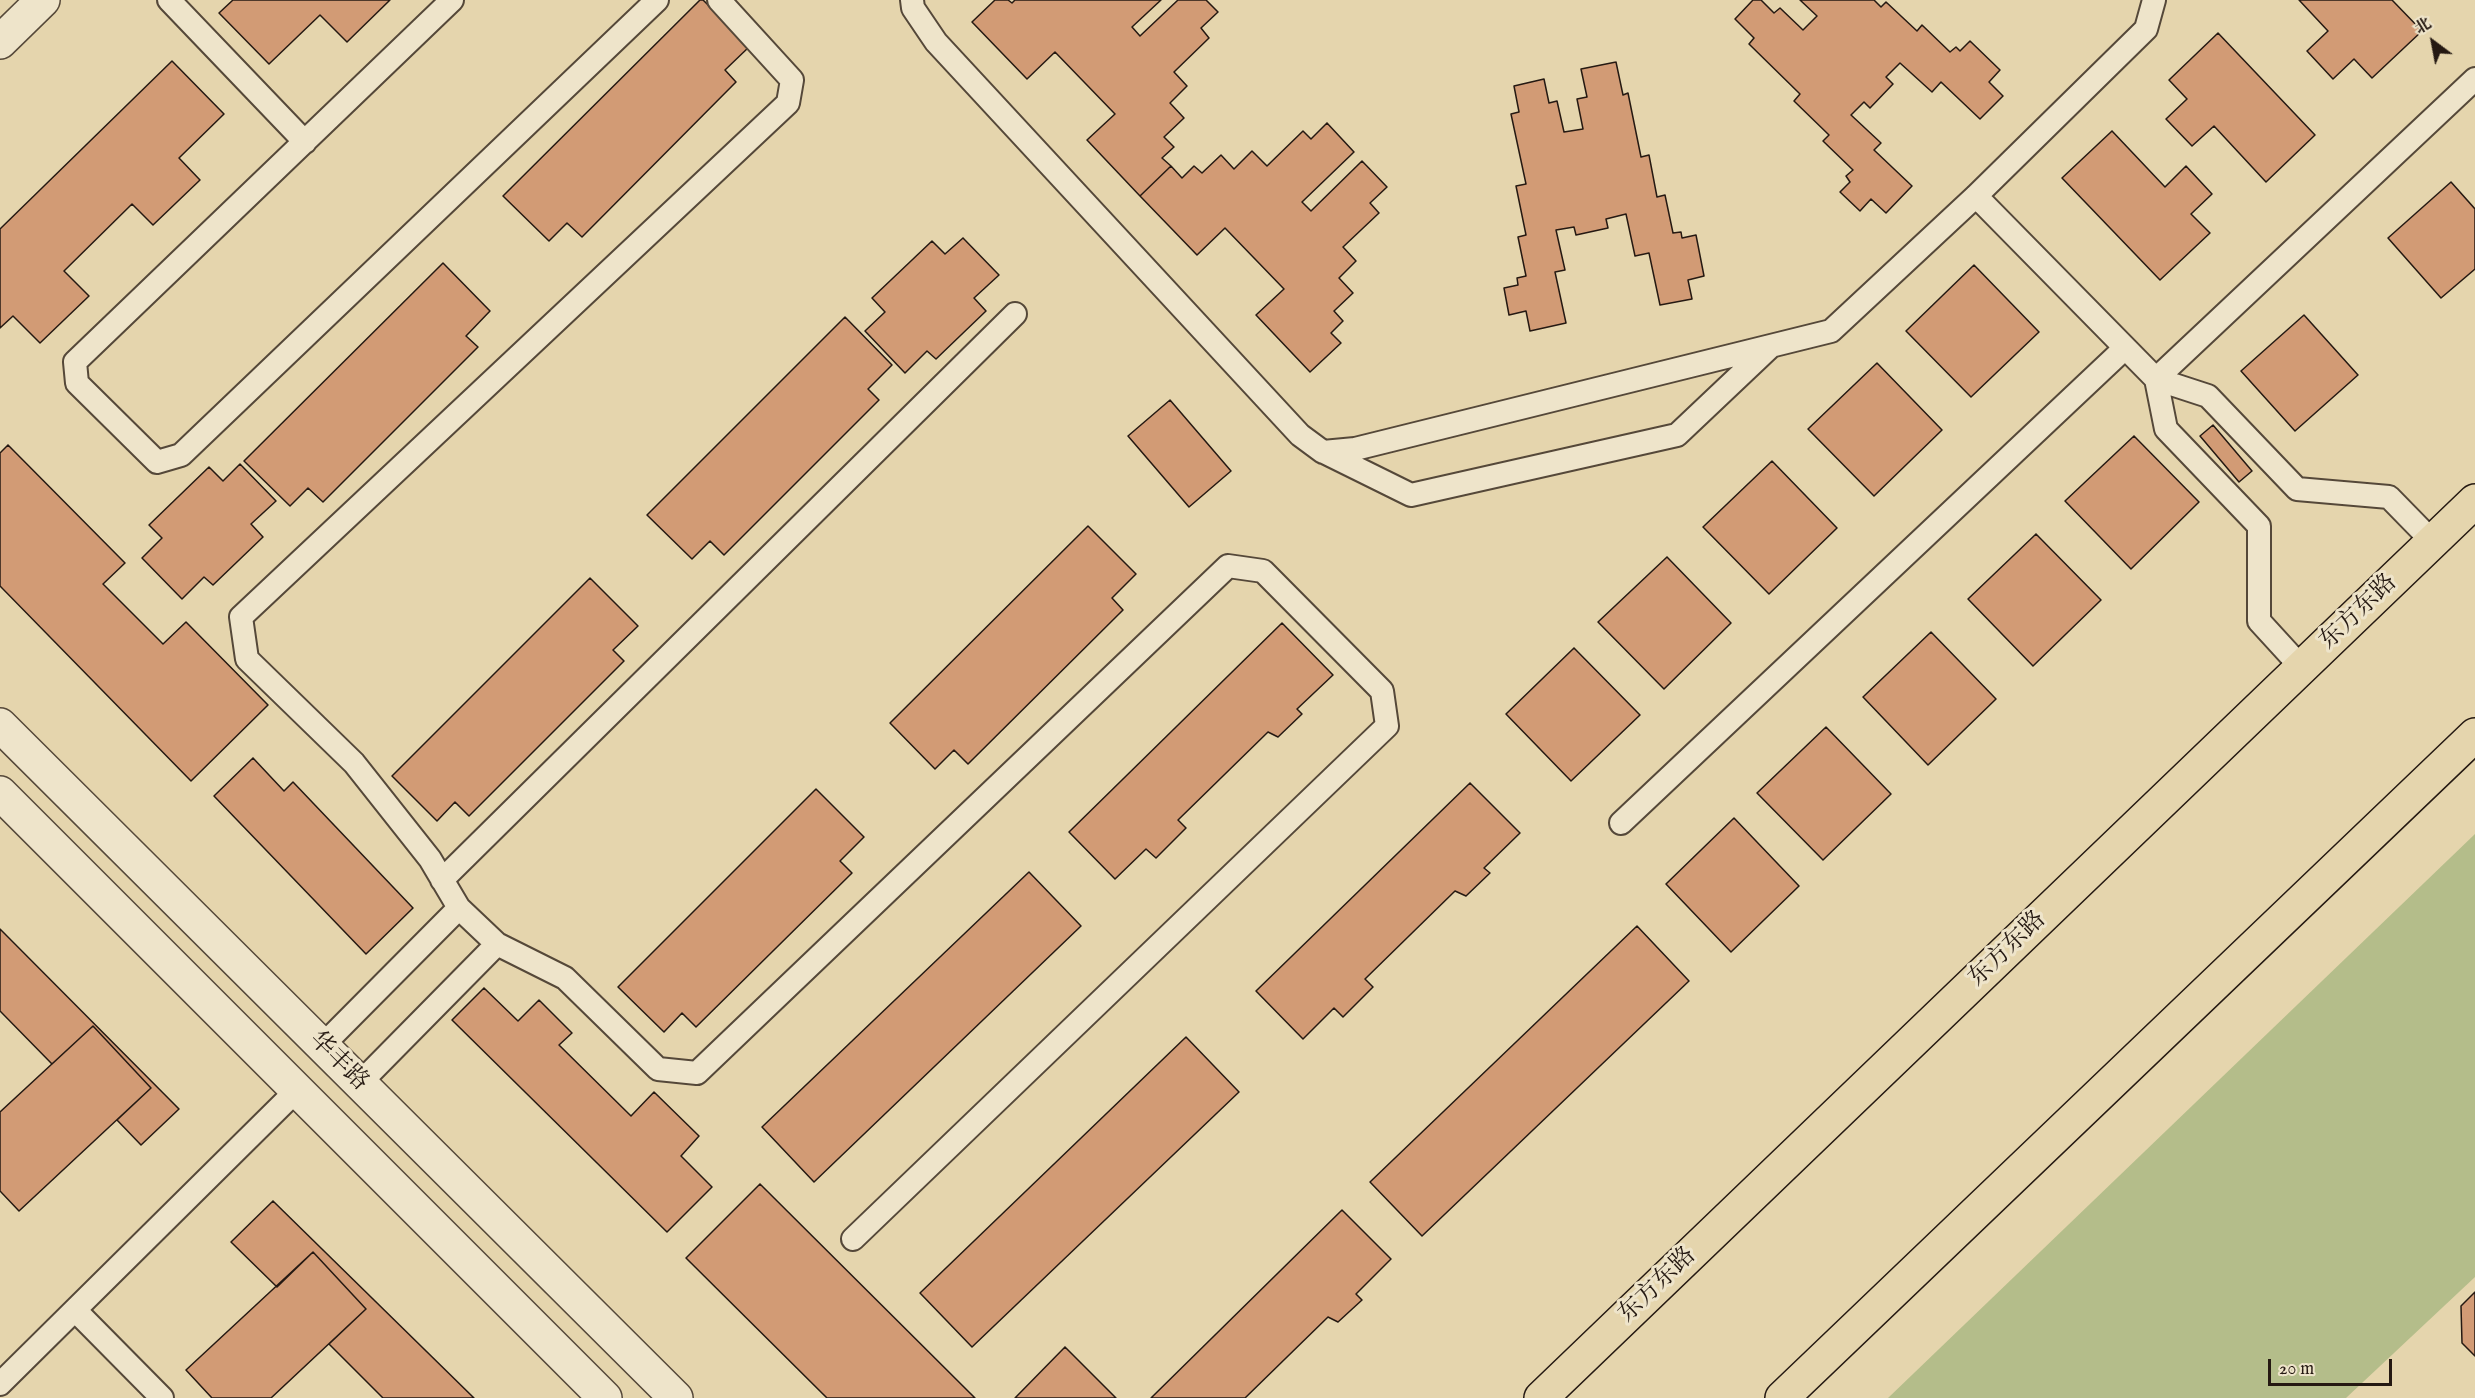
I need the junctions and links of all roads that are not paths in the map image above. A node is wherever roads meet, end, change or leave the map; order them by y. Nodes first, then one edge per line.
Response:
1 (43, 0) edge
2 (169, 0) edge
3 (452, 0) edge
4 (657, 0) edge
5 (718, 0) edge
6 (2154, 0) edge
7 (910, 3) edge
8 (0, 42) edge
9 (2475, 79) edge
10 (304, 142) junction
11 (1976, 196) junction
12 (1016, 314) dead end
13 (1770, 347) junction
14 (2125, 348) junction
15 (2156, 379) junction
16 (1323, 452) junction
17 (2475, 501) edge
18 (2433, 542) junction
19 (2302, 668) junction
20 (0, 725) edge
21 (2475, 735) edge
22 (0, 793) edge
23 (1621, 823) dead end
24 (442, 880) junction
25 (459, 908) junction
26 (497, 944) junction
27 (322, 1046) junction
28 (360, 1083) junction
29 (297, 1090) junction
30 (853, 1239) dead end
31 (75, 1310) junction
32 (0, 1384) edge
33 (162, 1398) edge
34 (605, 1398) edge
35 (676, 1398) edge
36 (1541, 1398) edge
37 (1782, 1398) edge

1 - 8 street
2 - 10 lane
3 - 10 lane
4 - 10 lane
5 - 24 lane
6 - 11 lane
7 - 16 lane
9 - 15 lane
11 - 13 lane
11 - 14 lane
12 - 24 lane
13 - 16 lane
13 - 16 lane
14 - 15 lane
14 - 23 lane
15 - 18 lane
15 - 19 lane
17 - 18 main road, 东方东路
18 - 19 main road, 东方东路
19 - 36 main road, 东方东路
20 - 27 street, 华丰路
21 - 37 main road
22 - 29 street, 华丰路
24 - 25 lane
25 - 26 lane
25 - 27 lane
26 - 28 lane
26 - 30 lane
27 - 28 street, 华丰路
28 - 35 street, 华丰路
29 - 31 lane
29 - 34 street, 华丰路
31 - 32 lane
31 - 33 lane

